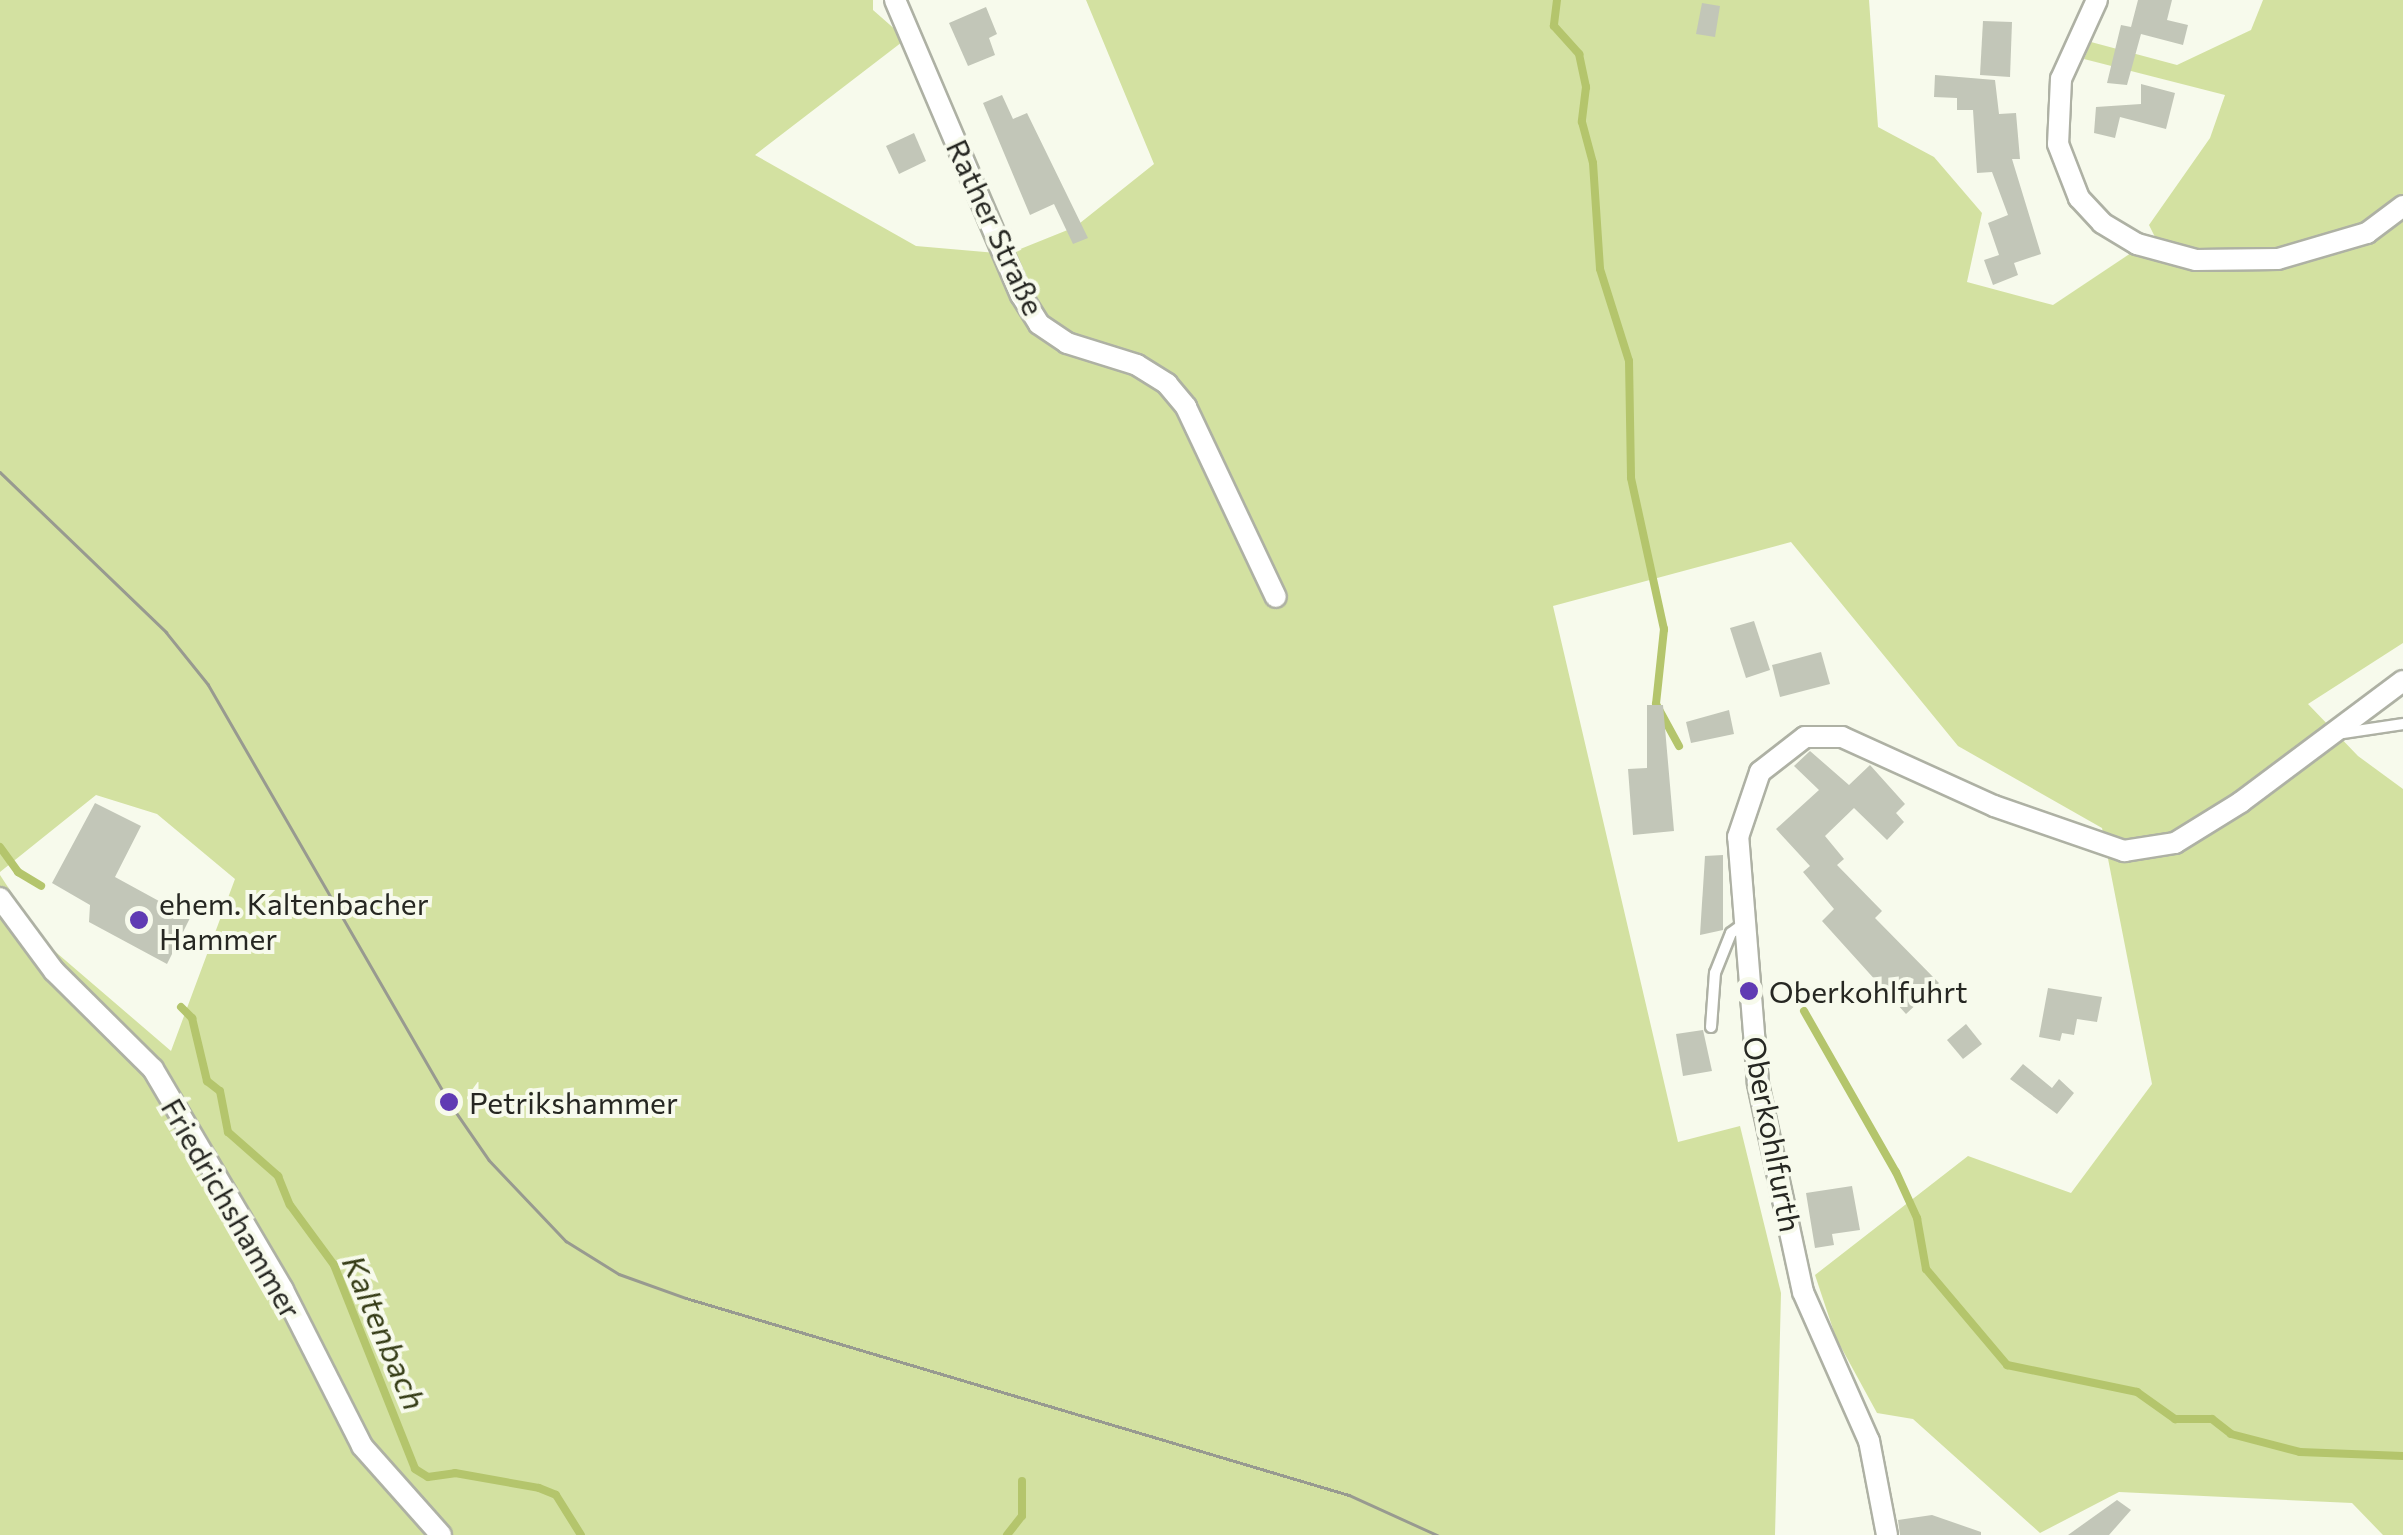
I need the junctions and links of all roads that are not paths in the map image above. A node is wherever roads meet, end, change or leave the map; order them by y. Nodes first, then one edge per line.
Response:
1 (896, 0) edge
2 (2097, 0) edge
3 (2403, 206) edge
4 (1276, 597) dead end
5 (2403, 681) edge
6 (2403, 724) edge
7 (2337, 734) junction
8 (0, 898) edge
9 (1747, 922) junction
10 (1711, 1026) dead end
11 (440, 1535) edge
12 (1887, 1535) edge

1 - 4 street, Rather Straße
2 - 3 street
5 - 7 street, Oberkohlfurth
6 - 7 lane
7 - 9 street, Oberkohlfurth
8 - 11 street, Friedrichshammer
9 - 10 lane
9 - 12 street, Oberkohlfurth

